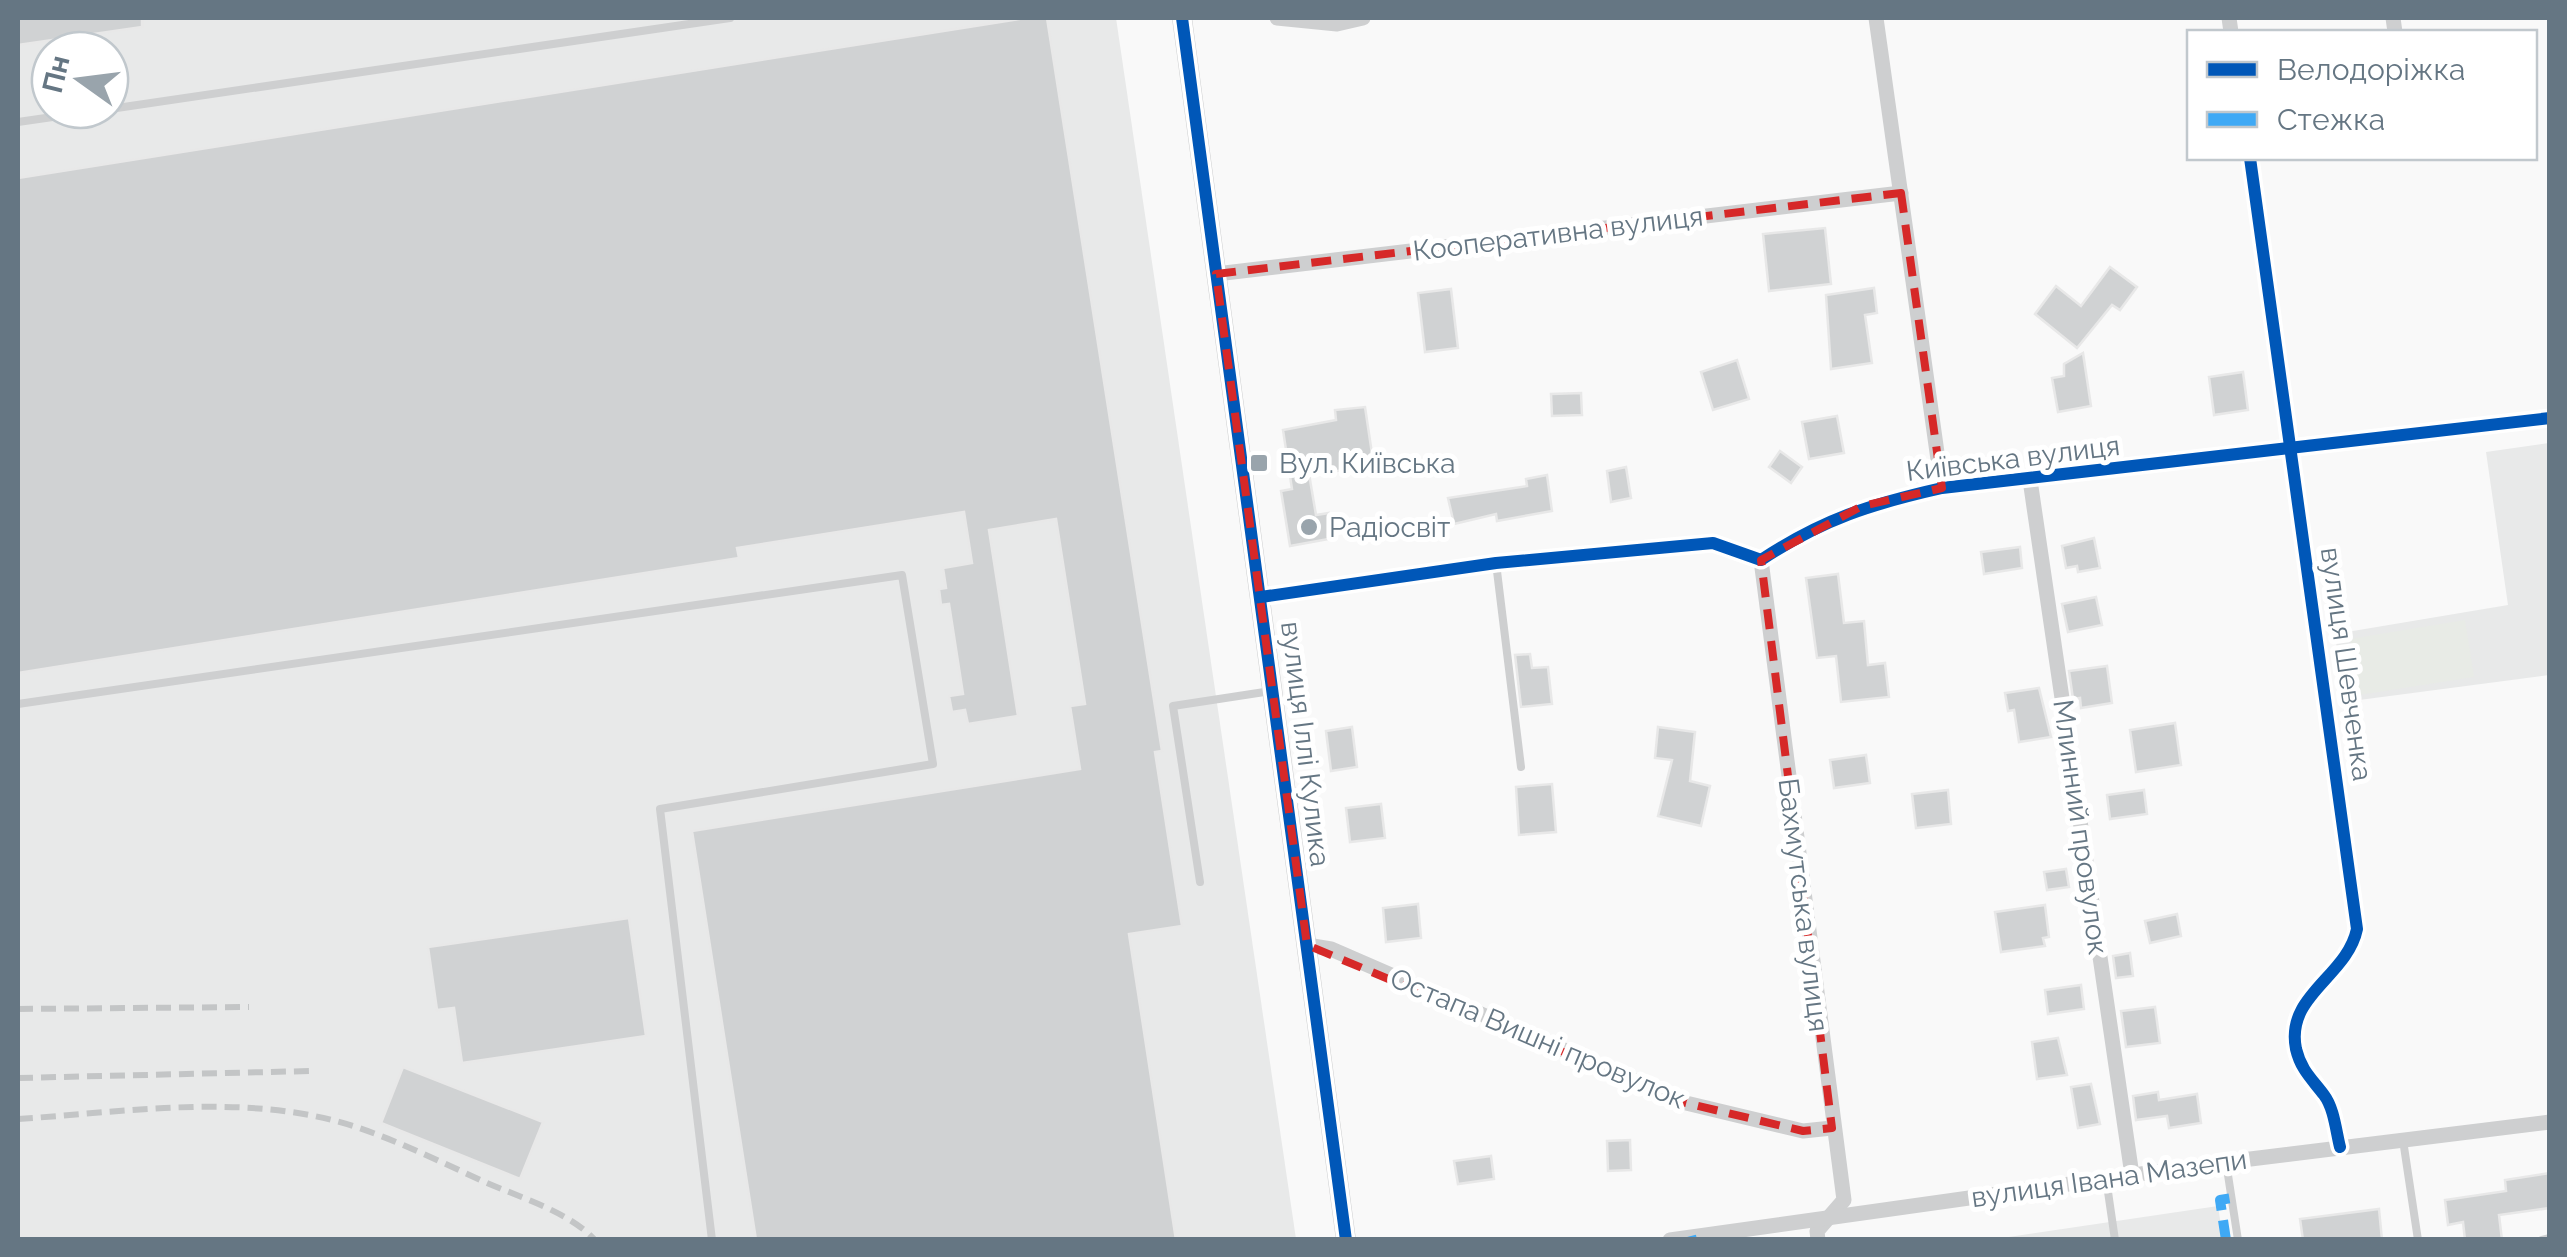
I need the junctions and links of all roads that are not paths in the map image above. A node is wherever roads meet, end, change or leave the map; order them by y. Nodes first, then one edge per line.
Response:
1 (730, 18) edge
2 (1182, 18) edge
3 (1276, 18) edge
4 (1363, 18) edge
5 (1876, 18) edge
6 (130, 106) edge
7 (2250, 160) edge
8 (1900, 193) junction
9 (1216, 274) junction
10 (2550, 418) edge
11 (2290, 450) junction
12 (2030, 480) junction
13 (1942, 488) junction
14 (1761, 560) junction
15 (1496, 563) junction
16 (1262, 597) junction
17 (1275, 691) junction
18 (18, 704) edge
19 (1520, 767) dead end
20 (1200, 882) dead end
21 (1307, 944) junction
22 (2550, 1122) edge
23 (1832, 1128) junction
24 (2403, 1140) junction
25 (2340, 1147) junction
26 (2226, 1162) junction
27 (2132, 1174) junction
28 (2106, 1178) junction
29 (1828, 1217) junction
30 (2550, 1238) edge
31 (712, 1240) edge
32 (1346, 1240) edge
33 (1670, 1240) edge
34 (1818, 1240) edge
35 (2115, 1240) edge
36 (2238, 1240) edge
37 (2418, 1240) edge
38 (2542, 1240) edge

1 - 6 lane
2 - 9 street, вулиця Іллі Кулика
3 - 4 street
5 - 8 street
7 - 11 street, вулиця Шевченка
8 - 9 street, Кооперативна вулиця
8 - 13 street
9 - 16 street, вулиця Іллі Кулика
10 - 11 street, Київська вулиця
11 - 12 street, Київська вулиця
11 - 25 street, вулиця Шевченка
12 - 13 street, Київська вулиця
12 - 27 street, Млинний провулок
13 - 14 street, Київська вулиця
14 - 15 street
14 - 23 street, Бахмутська вулиця
15 - 16 street
15 - 19 lane
16 - 17 street, вулиця Іллі Кулика
17 - 20 lane
17 - 21 street, вулиця Іллі Кулика
18 - 31 lane
21 - 23 street, Остапа Вишні провулок
21 - 32 street, вулиця Іллі Кулика
22 - 24 street, вулиця Івана Мазепи
23 - 29 street, Бахмутська вулиця
24 - 25 street, вулиця Івана Мазепи
24 - 37 lane
25 - 26 street, вулиця Івана Мазепи
26 - 27 street, вулиця Івана Мазепи
26 - 36 lane
27 - 28 street, вулиця Івана Мазепи
28 - 29 street, вулиця Івана Мазепи
28 - 35 lane
29 - 33 street, вулиця Івана Мазепи
29 - 34 street, Бахмутська вулиця
30 - 38 lane

